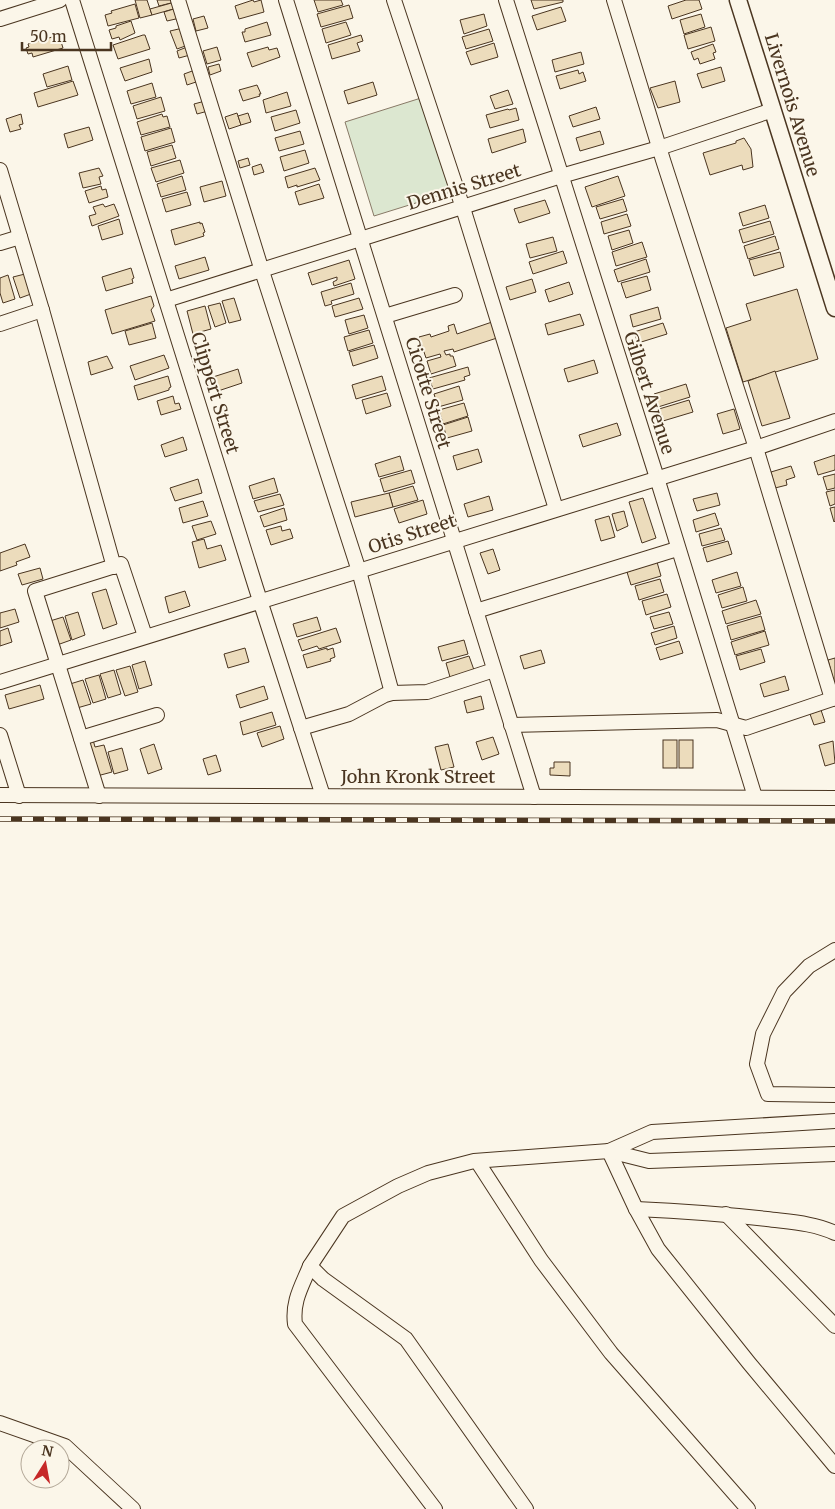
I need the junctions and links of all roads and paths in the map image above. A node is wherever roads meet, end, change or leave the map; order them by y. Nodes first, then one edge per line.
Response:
1 (60, 0) edge
2 (72, 0) edge
3 (178, 0) edge
4 (286, 0) edge
5 (394, 0) edge
6 (506, 0) edge
7 (614, 0) edge
8 (738, 0) edge
9 (0, 19) edge
10 (773, 110) junction
11 (659, 148) junction
12 (0, 170) edge
13 (561, 176) junction
14 (463, 208) junction
15 (20, 236) junction
16 (361, 239) junction
17 (0, 242) edge
18 (262, 271) junction
19 (455, 295) dead end
20 (166, 300) junction
21 (835, 308) edge
22 (42, 310) junction
23 (385, 316) junction
24 (0, 324) edge
25 (835, 421) edge
26 (756, 448) junction
27 (657, 478) junction
28 (556, 509) junction
29 (455, 540) junction
30 (677, 549) junction
31 (114, 567) junction
32 (359, 571) junction
33 (260, 600) junction
34 (476, 611) junction
35 (145, 636) junction
36 (58, 663) junction
37 (494, 670) junction
38 (0, 682) edge
39 (392, 693) junction
40 (834, 698) edge
41 (157, 715) dead end
42 (733, 724) junction
43 (511, 725) junction
44 (301, 728) junction
45 (0, 735) edge
46 (80, 738) junction
47 (0, 795) edge
48 (19, 796) junction
49 (99, 796) junction
50 (324, 796) junction
51 (534, 797) junction
52 (754, 797) junction
53 (835, 798) edge
54 (835, 950) edge
55 (835, 1095) edge
56 (835, 1121) edge
57 (609, 1151) junction
58 (835, 1154) edge
59 (477, 1161) junction
60 (636, 1209) junction
61 (726, 1214) junction
62 (835, 1233) edge
63 (310, 1266) junction
64 (835, 1326) edge
65 (0, 1423) edge
66 (835, 1466) edge
67 (133, 1509) edge
68 (435, 1509) edge
69 (526, 1509) edge
70 (748, 1509) edge

1 - 9 street
2 - 20 street, Clippert Street
3 - 18 street
4 - 16 street, Cicotte Street
5 - 14 street
6 - 13 street, Gilbert Avenue
7 - 11 street
8 - 10 main road, Livernois Avenue
10 - 11 street, Dennis Street
10 - 21 main road, Livernois Avenue
11 - 13 street, Dennis Street
11 - 26 street
12 - 15 street
13 - 14 street, Dennis Street
13 - 27 street, Gilbert Avenue
14 - 16 street, Dennis Street
14 - 28 street
15 - 17 street
15 - 22 street
16 - 18 street, Dennis Street
16 - 23 street, Cicotte Street
18 - 20 street, Dennis Street
18 - 32 street
19 - 23 street
20 - 33 street, Clippert Street
22 - 24 street
22 - 31 street
23 - 29 street, Cicotte Street
25 - 26 street, Otis Street
26 - 27 street, Otis Street
26 - 40 street
27 - 28 street, Otis Street
27 - 30 street, Gilbert Avenue
28 - 29 street, Otis Street
29 - 32 street, Otis Street
29 - 34 street, Cicotte Street
30 - 34 street
30 - 42 street, Gilbert Avenue
31 - 35 street
31 - 36 street
32 - 33 street, Otis Street
32 - 39 street
33 - 35 street, Otis Street
33 - 44 street, Clippert Street
34 - 37 street, Cicotte Street
35 - 36 street, Otis Street
36 - 38 street, Otis Street
36 - 46 street
37 - 39 street
37 - 43 street, Cicotte Street
39 - 44 street
40 - 42 street
41 - 46 street
42 - 43 street
42 - 52 street, Gilbert Avenue
43 - 51 street, Cicotte Street
44 - 50 street, Clippert Street
45 - 48 street
46 - 49 street
47 - 48 street, John Kronk Street
48 - 49 street, John Kronk Street
49 - 50 street, John Kronk Street
50 - 51 street, John Kronk Street
51 - 52 street, John Kronk Street
52 - 53 street, John Kronk Street
54 - 55 street
56 - 57 street
57 - 58 street
57 - 59 street
57 - 60 street
59 - 63 street
59 - 70 street
60 - 61 street
60 - 66 street
61 - 62 street
61 - 64 street
63 - 68 street
63 - 69 street
65 - 67 street

